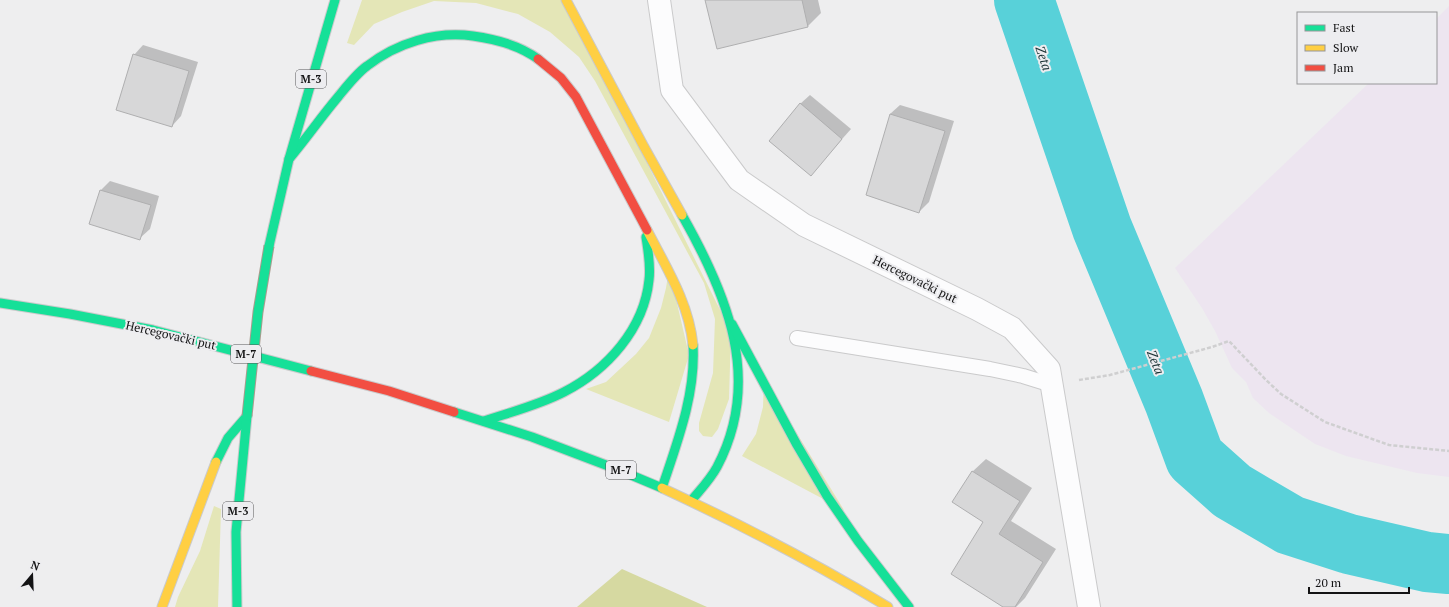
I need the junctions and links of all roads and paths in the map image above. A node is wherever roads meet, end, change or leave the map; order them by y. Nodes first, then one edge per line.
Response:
1 (335, 0) edge
2 (566, 0) edge
3 (659, 0) edge
4 (288, 159) junction
5 (646, 230) junction
6 (0, 303) edge
7 (729, 319) junction
8 (797, 338) dead end
9 (1110, 376) dead end
10 (1052, 386) junction
11 (247, 416) junction
12 (484, 421) junction
13 (1449, 451) edge
14 (662, 488) junction
15 (691, 501) junction
16 (162, 607) edge
17 (237, 607) edge
18 (888, 607) edge
19 (909, 607) edge
20 (1089, 607) edge

1 - 4 main road, M-3
2 - 7 main road
3 - 10 street, Hercegovački put
4 - 5 main road
4 - 11 main road, M-3, bridge
5 - 12 main road
5 - 14 main road
6 - 12 main road, Hercegovački put / M-7
7 - 15 main road
7 - 19 main road
8 - 10 lane
9 - 13 path
10 - 20 street, Hercegovački put
11 - 16 main road
11 - 17 main road, M-3
12 - 14 main road, M-7
14 - 15 main road
15 - 18 main road

